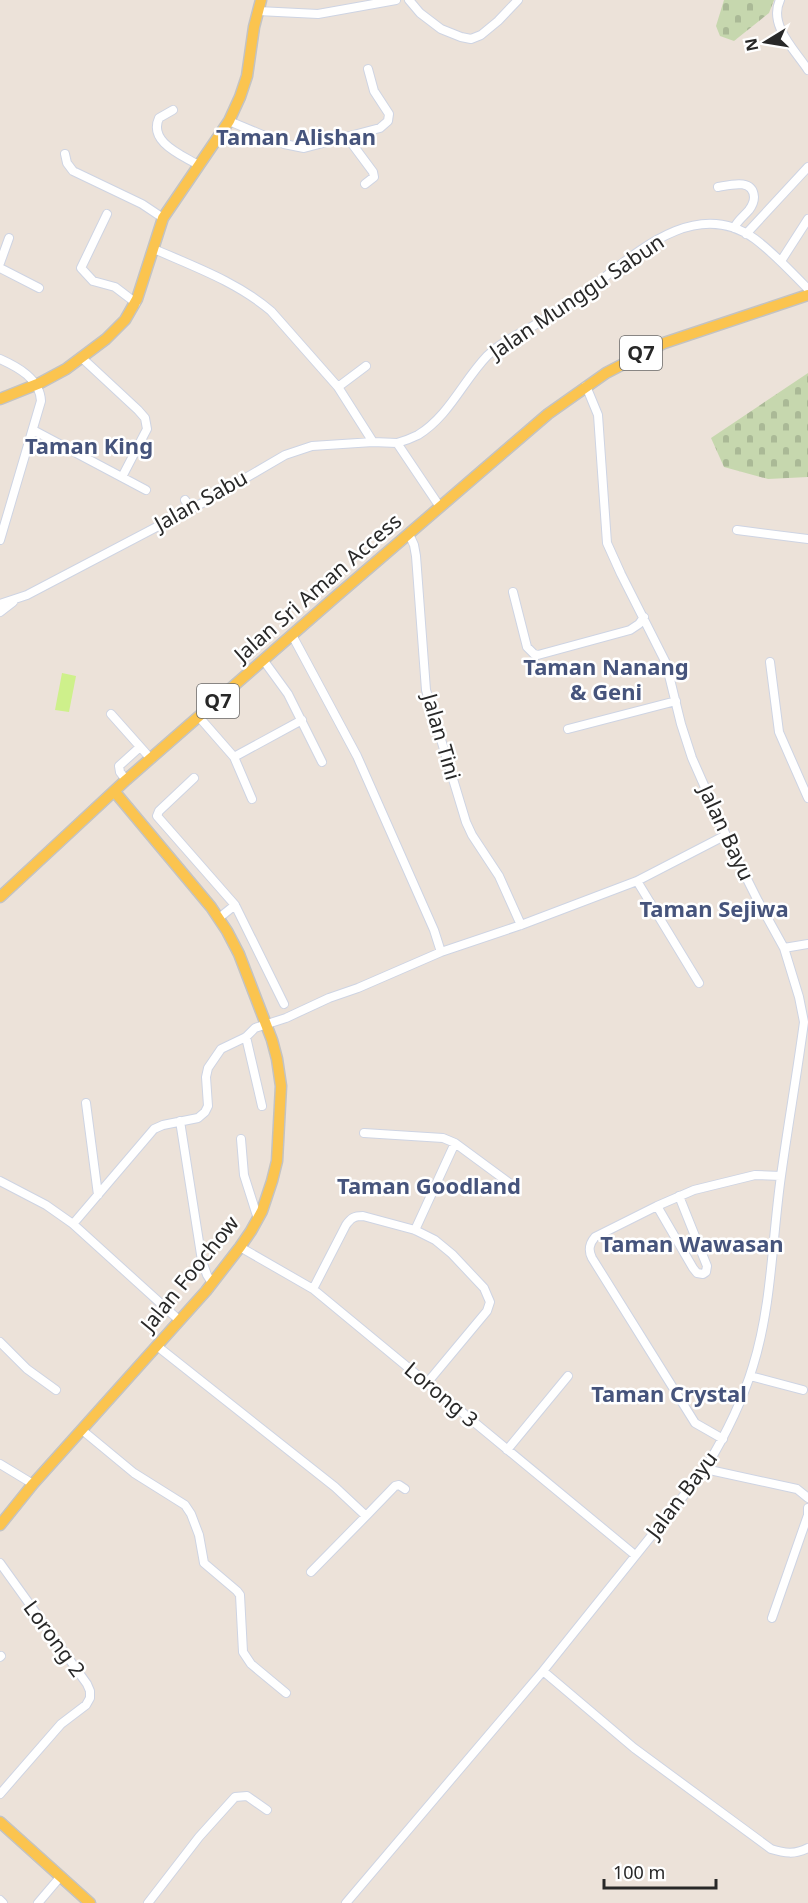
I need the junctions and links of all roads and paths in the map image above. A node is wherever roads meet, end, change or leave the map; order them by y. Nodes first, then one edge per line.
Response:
1 (396, 0) edge
2 (409, 0) edge
3 (518, 0) edge
4 (780, 0) edge
5 (260, 5) edge
6 (806, 63) edge
7 (368, 69) dead end
8 (173, 110) dead end
9 (229, 121) junction
10 (347, 137) junction
11 (65, 154) dead end
12 (198, 165) junction
13 (808, 167) edge
14 (365, 184) dead end
15 (718, 187) dead end
16 (107, 214) dead end
17 (163, 218) junction
18 (808, 219) edge
19 (734, 228) junction
20 (746, 234) junction
21 (9, 238) dead end
22 (154, 249) junction
23 (781, 261) junction
24 (0, 263) edge
25 (0, 268) edge
26 (39, 288) dead end
27 (808, 289) edge
28 (808, 295) edge
29 (136, 303) junction
30 (82, 357) junction
31 (0, 359) edge
32 (366, 366) dead end
33 (36, 385) junction
34 (586, 386) junction
35 (338, 387) junction
36 (0, 399) edge
37 (33, 430) junction
38 (373, 442) junction
39 (397, 443) junction
40 (122, 477) junction
41 (146, 490) dead end
42 (185, 500) dead end
43 (440, 507) junction
44 (191, 509) junction
45 (737, 530) dead end
46 (409, 534) junction
47 (808, 538) edge
48 (0, 540) edge
49 (513, 592) dead end
50 (15, 600) junction
51 (0, 604) edge
52 (0, 612) edge
53 (644, 617) junction
54 (292, 635) junction
55 (264, 661) junction
56 (770, 662) dead end
57 (676, 701) junction
58 (111, 714) dead end
59 (199, 717) junction
60 (303, 720) junction
61 (568, 729) dead end
62 (140, 747) junction
63 (234, 757) junction
64 (151, 759) junction
65 (322, 762) dead end
66 (194, 778) dead end
67 (126, 780) junction
68 (114, 791) junction
69 (808, 798) edge
70 (252, 799) dead end
71 (726, 835) junction
72 (637, 881) junction
73 (0, 897) edge
74 (235, 905) junction
75 (219, 918) junction
76 (521, 925) junction
77 (808, 944) edge
78 (784, 948) junction
79 (441, 952) junction
80 (699, 983) dead end
81 (284, 1004) dead end
82 (806, 1023) edge
83 (256, 1029) junction
84 (86, 1103) dead end
85 (262, 1106) dead end
86 (180, 1121) junction
87 (364, 1133) dead end
88 (240, 1139) dead end
89 (455, 1143) junction
90 (780, 1176) junction
91 (0, 1181) edge
92 (512, 1185) dead end
93 (98, 1195) junction
94 (679, 1196) junction
95 (657, 1206) junction
96 (258, 1219) junction
97 (73, 1224) junction
98 (415, 1230) junction
99 (240, 1247) junction
100 (207, 1275) junction
101 (313, 1289) junction
102 (180, 1320) junction
103 (0, 1342) edge
104 (157, 1346) junction
105 (568, 1376) dead end
106 (750, 1376) junction
107 (427, 1383) junction
108 (56, 1390) dead end
109 (803, 1390) dead end
110 (82, 1430) junction
111 (723, 1439) junction
112 (507, 1450) junction
113 (0, 1464) edge
114 (705, 1469) junction
115 (33, 1484) junction
116 (405, 1489) dead end
117 (808, 1498) edge
118 (808, 1508) edge
119 (366, 1516) junction
120 (0, 1525) edge
121 (635, 1555) junction
122 (0, 1563) edge
123 (311, 1572) dead end
124 (772, 1618) dead end
125 (543, 1671) junction
126 (286, 1693) dead end
127 (0, 1794) edge
128 (267, 1810) dead end
129 (0, 1822) edge
130 (808, 1848) edge
131 (61, 1876) junction
132 (38, 1903) edge
133 (90, 1903) edge
134 (148, 1903) edge
135 (346, 1903) edge

1 - 5 street
2 - 3 street
4 - 6 street
5 - 9 main road
7 - 10 street
8 - 12 street
9 - 10 street
9 - 12 main road
10 - 14 street
11 - 17 street
12 - 17 main road
13 - 20 street
15 - 19 street
16 - 29 street
17 - 22 main road
18 - 23 street
19 - 20 street, Jalan Munggu Sabun
19 - 39 street, Jalan Munggu Sabun
20 - 23 street, Jalan Munggu Sabun
21 - 24 street
22 - 29 main road
22 - 35 street
23 - 27 street, Jalan Munggu Sabun
25 - 26 street
28 - 34 main road, Q7
29 - 30 main road
30 - 33 main road
30 - 40 street
31 - 33 street
32 - 35 street
33 - 36 main road
33 - 37 street
34 - 43 main road, Jalan Sri Aman Access / Q7
34 - 53 street, Jalan Bayu
35 - 38 street
37 - 40 street
37 - 48 street
38 - 39 street, Jalan Sabu
38 - 44 street, Jalan Sabu
39 - 43 street
40 - 41 street
42 - 44 street
43 - 46 main road, Jalan Sri Aman Access / Q7
44 - 50 street, Jalan Sabu
45 - 47 street
46 - 54 main road, Jalan Sri Aman Access / Q7
46 - 76 street, Jalan Tini
49 - 53 street
50 - 51 street
50 - 52 street
53 - 57 street, Jalan Bayu
54 - 55 main road, Jalan Sri Aman Access / Q7
54 - 79 street
55 - 59 main road, Jalan Sri Aman Access / Q7
55 - 60 street
56 - 69 street
57 - 61 street
57 - 71 street, Jalan Bayu
58 - 62 street
59 - 63 street
59 - 64 main road, Jalan Sri Aman Access / Q7
60 - 63 street
60 - 65 street
62 - 64 street
62 - 67 street
63 - 70 street
64 - 67 main road, Jalan Sri Aman Access / Q7
66 - 74 street
67 - 68 main road, Jalan Sri Aman Access / Q7
68 - 73 main road, Jalan Sri Aman Access / Q7
68 - 75 main road, Jalan Foochow
71 - 72 street
71 - 78 street, Jalan Bayu
72 - 76 street
72 - 80 street
74 - 75 street
74 - 81 street
75 - 83 main road, Jalan Foochow
76 - 79 street
77 - 78 street
78 - 82 street, Jalan Bayu
79 - 83 street
82 - 90 street, Jalan Bayu
83 - 85 street
83 - 86 street
83 - 96 main road, Jalan Foochow
84 - 93 street
86 - 93 street
86 - 100 street
87 - 89 street
88 - 96 street
89 - 92 street
89 - 98 street
90 - 94 street
90 - 106 street, Jalan Bayu
91 - 97 street
93 - 97 street
94 - 95 street
94 - 95 street
95 - 111 street
96 - 99 main road, Jalan Foochow
97 - 102 street
98 - 101 street
98 - 107 street
99 - 100 main road, Jalan Foochow
99 - 101 street, Lorong 3
100 - 102 main road, Jalan Foochow
101 - 107 street, Lorong 3
102 - 104 main road, Jalan Foochow
103 - 108 street
104 - 110 main road, Jalan Foochow
104 - 119 street
105 - 112 street
106 - 109 street
106 - 111 street, Jalan Bayu
107 - 112 street, Lorong 3
110 - 115 main road, Jalan Foochow
110 - 126 street
111 - 114 street, Jalan Bayu
112 - 121 street, Lorong 3
113 - 115 street
114 - 117 street
114 - 121 street, Jalan Bayu
115 - 120 main road, Jalan Foochow
116 - 119 street
118 - 124 street
119 - 123 street
121 - 125 street, Jalan Bayu
122 - 127 street, Lorong 2
125 - 130 street
125 - 135 street, Jalan Bayu
128 - 134 street
129 - 131 main road
131 - 132 street
131 - 133 main road

